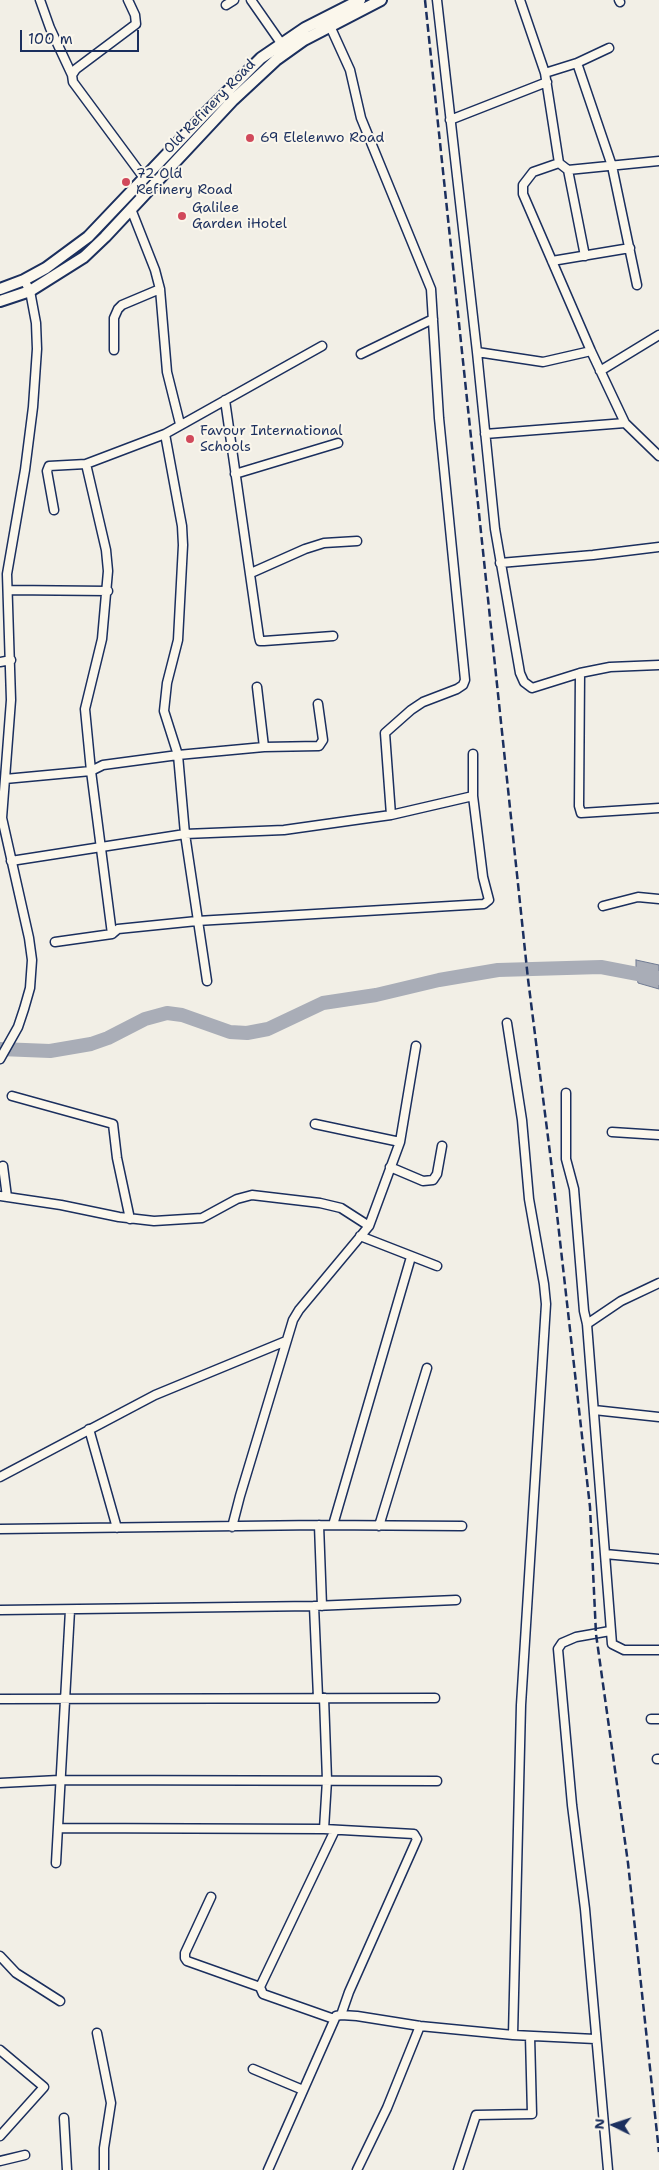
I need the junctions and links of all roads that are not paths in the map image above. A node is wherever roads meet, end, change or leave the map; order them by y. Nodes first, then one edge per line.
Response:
1 (40, 0) edge
2 (128, 0) edge
3 (234, 0) edge
4 (251, 0) edge
5 (360, 0) edge
6 (381, 0) edge
7 (437, 0) edge
8 (520, 0) edge
9 (226, 5) dead end
10 (330, 26) junction
11 (281, 43) junction
12 (609, 48) dead end
13 (577, 63) junction
14 (545, 73) junction
15 (72, 75) junction
16 (547, 82) junction
17 (450, 120) junction
18 (659, 161) edge
19 (559, 163) junction
20 (612, 166) junction
21 (568, 170) junction
22 (144, 178) junction
23 (131, 209) junction
24 (630, 248) junction
25 (585, 256) junction
26 (552, 260) junction
27 (24, 280) junction
28 (637, 286) dead end
29 (0, 288) edge
30 (160, 289) junction
31 (30, 291) junction
32 (0, 301) edge
33 (433, 319) junction
34 (659, 335) edge
35 (322, 346) dead end
36 (114, 350) dead end
37 (591, 351) junction
38 (478, 352) junction
39 (360, 354) dead end
40 (600, 370) junction
41 (225, 400) junction
42 (625, 423) junction
43 (180, 424) junction
44 (165, 434) junction
45 (485, 434) junction
46 (338, 443) dead end
47 (659, 456) edge
48 (86, 464) junction
49 (235, 474) junction
50 (54, 510) dead end
51 (357, 541) dead end
52 (659, 546) edge
53 (500, 563) junction
54 (250, 573) junction
55 (4, 575) edge
56 (8, 590) junction
57 (108, 591) junction
58 (333, 636) dead end
59 (11, 660) junction
60 (0, 662) edge
61 (659, 664) edge
62 (580, 673) junction
63 (257, 687) dead end
64 (318, 704) dead end
65 (4, 739) edge
66 (264, 747) junction
67 (473, 754) dead end
68 (178, 755) junction
69 (91, 771) junction
70 (5, 779) junction
71 (472, 796) junction
72 (659, 808) edge
73 (391, 815) junction
74 (1, 818) edge
75 (185, 834) junction
76 (102, 848) junction
77 (11, 861) junction
78 (659, 899) edge
79 (603, 906) dead end
80 (197, 921) junction
81 (112, 934) junction
82 (55, 942) dead end
83 (206, 981) dead end
84 (507, 1023) dead end
85 (416, 1046) dead end
86 (0, 1059) edge
87 (566, 1093) dead end
88 (12, 1096) dead end
89 (315, 1124) dead end
90 (612, 1132) dead end
91 (659, 1135) edge
92 (400, 1142) junction
93 (442, 1146) dead end
94 (3, 1166) dead end
95 (390, 1167) junction
96 (4, 1197) edge
97 (130, 1219) junction
98 (369, 1226) junction
99 (360, 1236) junction
100 (411, 1257) junction
101 (436, 1266) dead end
102 (659, 1283) edge
103 (587, 1324) junction
104 (286, 1341) junction
105 (427, 1368) dead end
106 (594, 1410) junction
107 (659, 1418) edge
108 (89, 1429) junction
109 (0, 1477) edge
110 (319, 1525) junction
111 (333, 1525) junction
112 (379, 1526) junction
113 (462, 1526) dead end
114 (232, 1527) junction
115 (117, 1528) junction
116 (0, 1529) edge
117 (606, 1554) junction
118 (659, 1560) edge
119 (456, 1600) dead end
120 (318, 1606) junction
121 (0, 1610) edge
122 (70, 1610) junction
123 (610, 1631) junction
124 (659, 1650) edge
125 (321, 1697) junction
126 (435, 1698) dead end
127 (0, 1699) edge
128 (65, 1699) junction
129 (59, 1780) junction
130 (327, 1780) junction
131 (436, 1781) dead end
132 (0, 1783) edge
133 (59, 1828) junction
134 (324, 1829) junction
135 (335, 1830) junction
136 (56, 1863) dead end
137 (211, 1897) dead end
138 (0, 1956) edge
139 (260, 1987) junction
140 (60, 2001) dead end
141 (342, 2015) junction
142 (334, 2019) junction
143 (420, 2026) junction
144 (97, 2033) dead end
145 (514, 2035) junction
146 (530, 2036) junction
147 (595, 2039) junction
148 (0, 2050) edge
149 (253, 2069) dead end
150 (303, 2090) junction
151 (64, 2118) dead end
152 (0, 2136) edge
153 (25, 2155) dead end
154 (0, 2161) edge
155 (67, 2170) edge
156 (104, 2170) edge
157 (268, 2170) edge
158 (357, 2170) edge
159 (458, 2170) edge
160 (608, 2170) edge

1 - 15 street
2 - 15 street
3 - 9 street
4 - 11 street
5 - 11 main road, Old Refinery Road
6 - 10 main road, Old Refinery Road
7 - 17 street
8 - 14 street
10 - 23 main road, Old Refinery Road
10 - 33 street
11 - 22 main road, Old Refinery Road
12 - 13 street
13 - 14 street
13 - 20 street
14 - 16 street
15 - 22 street
16 - 17 street
16 - 19 street
17 - 38 street
18 - 20 street
19 - 21 street
19 - 26 street
20 - 21 street
20 - 24 street
21 - 25 street
22 - 27 main road, Old Refinery Road
23 - 30 street
23 - 31 main road, Old Refinery Road
24 - 25 street
24 - 28 street
25 - 26 street
26 - 37 street
27 - 29 main road, Old Refinery Road
27 - 31 street
30 - 36 street
30 - 43 street
31 - 32 main road, Old Refinery Road
31 - 55 street
33 - 39 street
33 - 73 street
34 - 40 street
35 - 41 street
37 - 38 street
37 - 40 street
38 - 45 street
40 - 42 street
41 - 43 street
41 - 49 street
42 - 45 street
42 - 47 street
43 - 44 street
44 - 48 street
44 - 68 street
45 - 53 street
46 - 49 street
48 - 50 street
48 - 57 street
49 - 54 street
51 - 54 street
52 - 53 street
53 - 62 street
54 - 58 street
55 - 56 street
56 - 57 street
56 - 59 street
57 - 69 street
59 - 60 street
59 - 65 street
61 - 62 street
62 - 72 street
63 - 66 street
64 - 66 street
65 - 70 street
66 - 68 street
67 - 71 street
68 - 69 street
68 - 75 street
69 - 70 street
69 - 76 street
70 - 74 street
71 - 73 street
71 - 80 street
73 - 75 street
74 - 77 street
75 - 76 street
75 - 80 street
76 - 77 street
76 - 81 street
77 - 86 street
78 - 79 street
80 - 81 street
80 - 83 street
81 - 82 street
84 - 145 street
85 - 92 street
87 - 103 street
88 - 97 street
89 - 92 street
90 - 91 street
92 - 95 street
93 - 95 street
94 - 96 street
95 - 98 street
96 - 97 street
97 - 98 street
98 - 99 street
99 - 100 street
99 - 104 street
100 - 101 street
100 - 111 street
102 - 103 street
103 - 106 street
104 - 108 street
104 - 114 street
105 - 112 street
106 - 107 street
106 - 117 street
108 - 109 street
108 - 115 street
110 - 111 street
110 - 114 street
110 - 120 street
111 - 112 street
112 - 113 street
114 - 115 street
115 - 116 street
117 - 118 street
117 - 123 street
119 - 120 street
120 - 122 street
120 - 125 street
121 - 122 street
122 - 128 street
123 - 124 street
123 - 147 street
125 - 126 street
125 - 128 street
125 - 130 street
127 - 128 street
128 - 129 street
129 - 130 street
129 - 132 street
129 - 133 street
130 - 131 street
130 - 134 street
133 - 134 street
133 - 136 street
134 - 135 street
135 - 139 street
135 - 141 street
137 - 139 street
138 - 140 street
139 - 142 street
141 - 142 street
141 - 143 street
142 - 150 street
143 - 145 street
143 - 158 street
144 - 156 street
145 - 146 street
146 - 147 street
146 - 159 street
147 - 160 street
148 - 152 street
149 - 150 street
150 - 157 street
151 - 155 street
153 - 154 street

